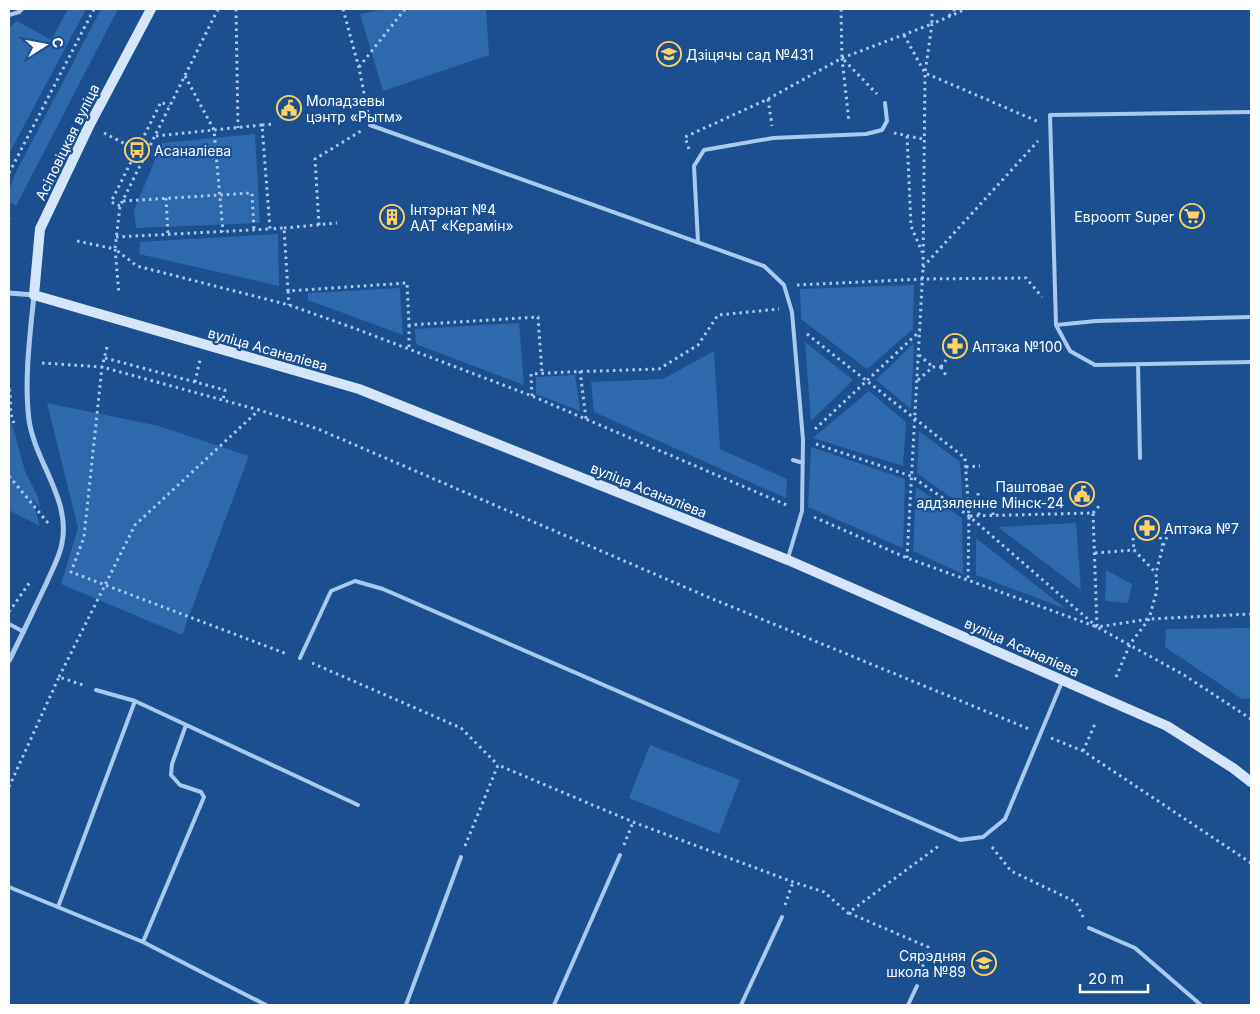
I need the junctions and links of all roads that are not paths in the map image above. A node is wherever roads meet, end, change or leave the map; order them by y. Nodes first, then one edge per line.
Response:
1 (22, 9) edge
2 (151, 9) edge
3 (9, 15) edge
4 (885, 103) road end
5 (1251, 112) edge
6 (370, 126) road end
7 (698, 242) junction
8 (9, 293) edge
9 (34, 295) junction
10 (1251, 317) edge
11 (1056, 325) junction
12 (1251, 362) edge
13 (1138, 364) junction
14 (1140, 458) dead end
15 (793, 460) dead end
16 (803, 463) junction
17 (788, 560) junction
18 (9, 624) edge
19 (24, 632) junction
20 (300, 658) dead end
21 (9, 661) edge
22 (1063, 680) junction
23 (96, 690) road end
24 (135, 701) junction
25 (186, 724) junction
26 (1251, 782) edge
27 (358, 805) dead end
28 (620, 855) road end
29 (461, 857) road end
30 (9, 887) edge
31 (58, 907) junction
32 (782, 917) road end
33 (1089, 928) road end
34 (143, 942) junction
35 (917, 986) road end
36 (266, 1005) edge
37 (406, 1005) edge
38 (554, 1005) edge
39 (742, 1005) edge
40 (908, 1005) edge
41 (1201, 1005) edge

1 - 3 lane
2 - 9 main road, Асіповіцкая вуліца
4 - 7 lane
5 - 11 lane
6 - 7 lane
7 - 16 lane
8 - 9 street, вуліца Асаналіева
9 - 17 main road, вуліца Асаналіева
9 - 19 street
10 - 11 lane
11 - 13 lane
12 - 13 lane
13 - 14 lane
15 - 16 lane
16 - 17 lane
17 - 22 main road, вуліца Асаналіева
18 - 19 lane
19 - 21 street
20 - 22 lane
22 - 26 main road, вуліца Асаналіева
23 - 24 lane
24 - 25 lane
24 - 31 lane
25 - 27 lane
25 - 34 lane
28 - 38 lane
29 - 37 lane
30 - 31 lane
31 - 34 lane
32 - 39 lane
33 - 41 lane
34 - 36 lane
35 - 40 lane

